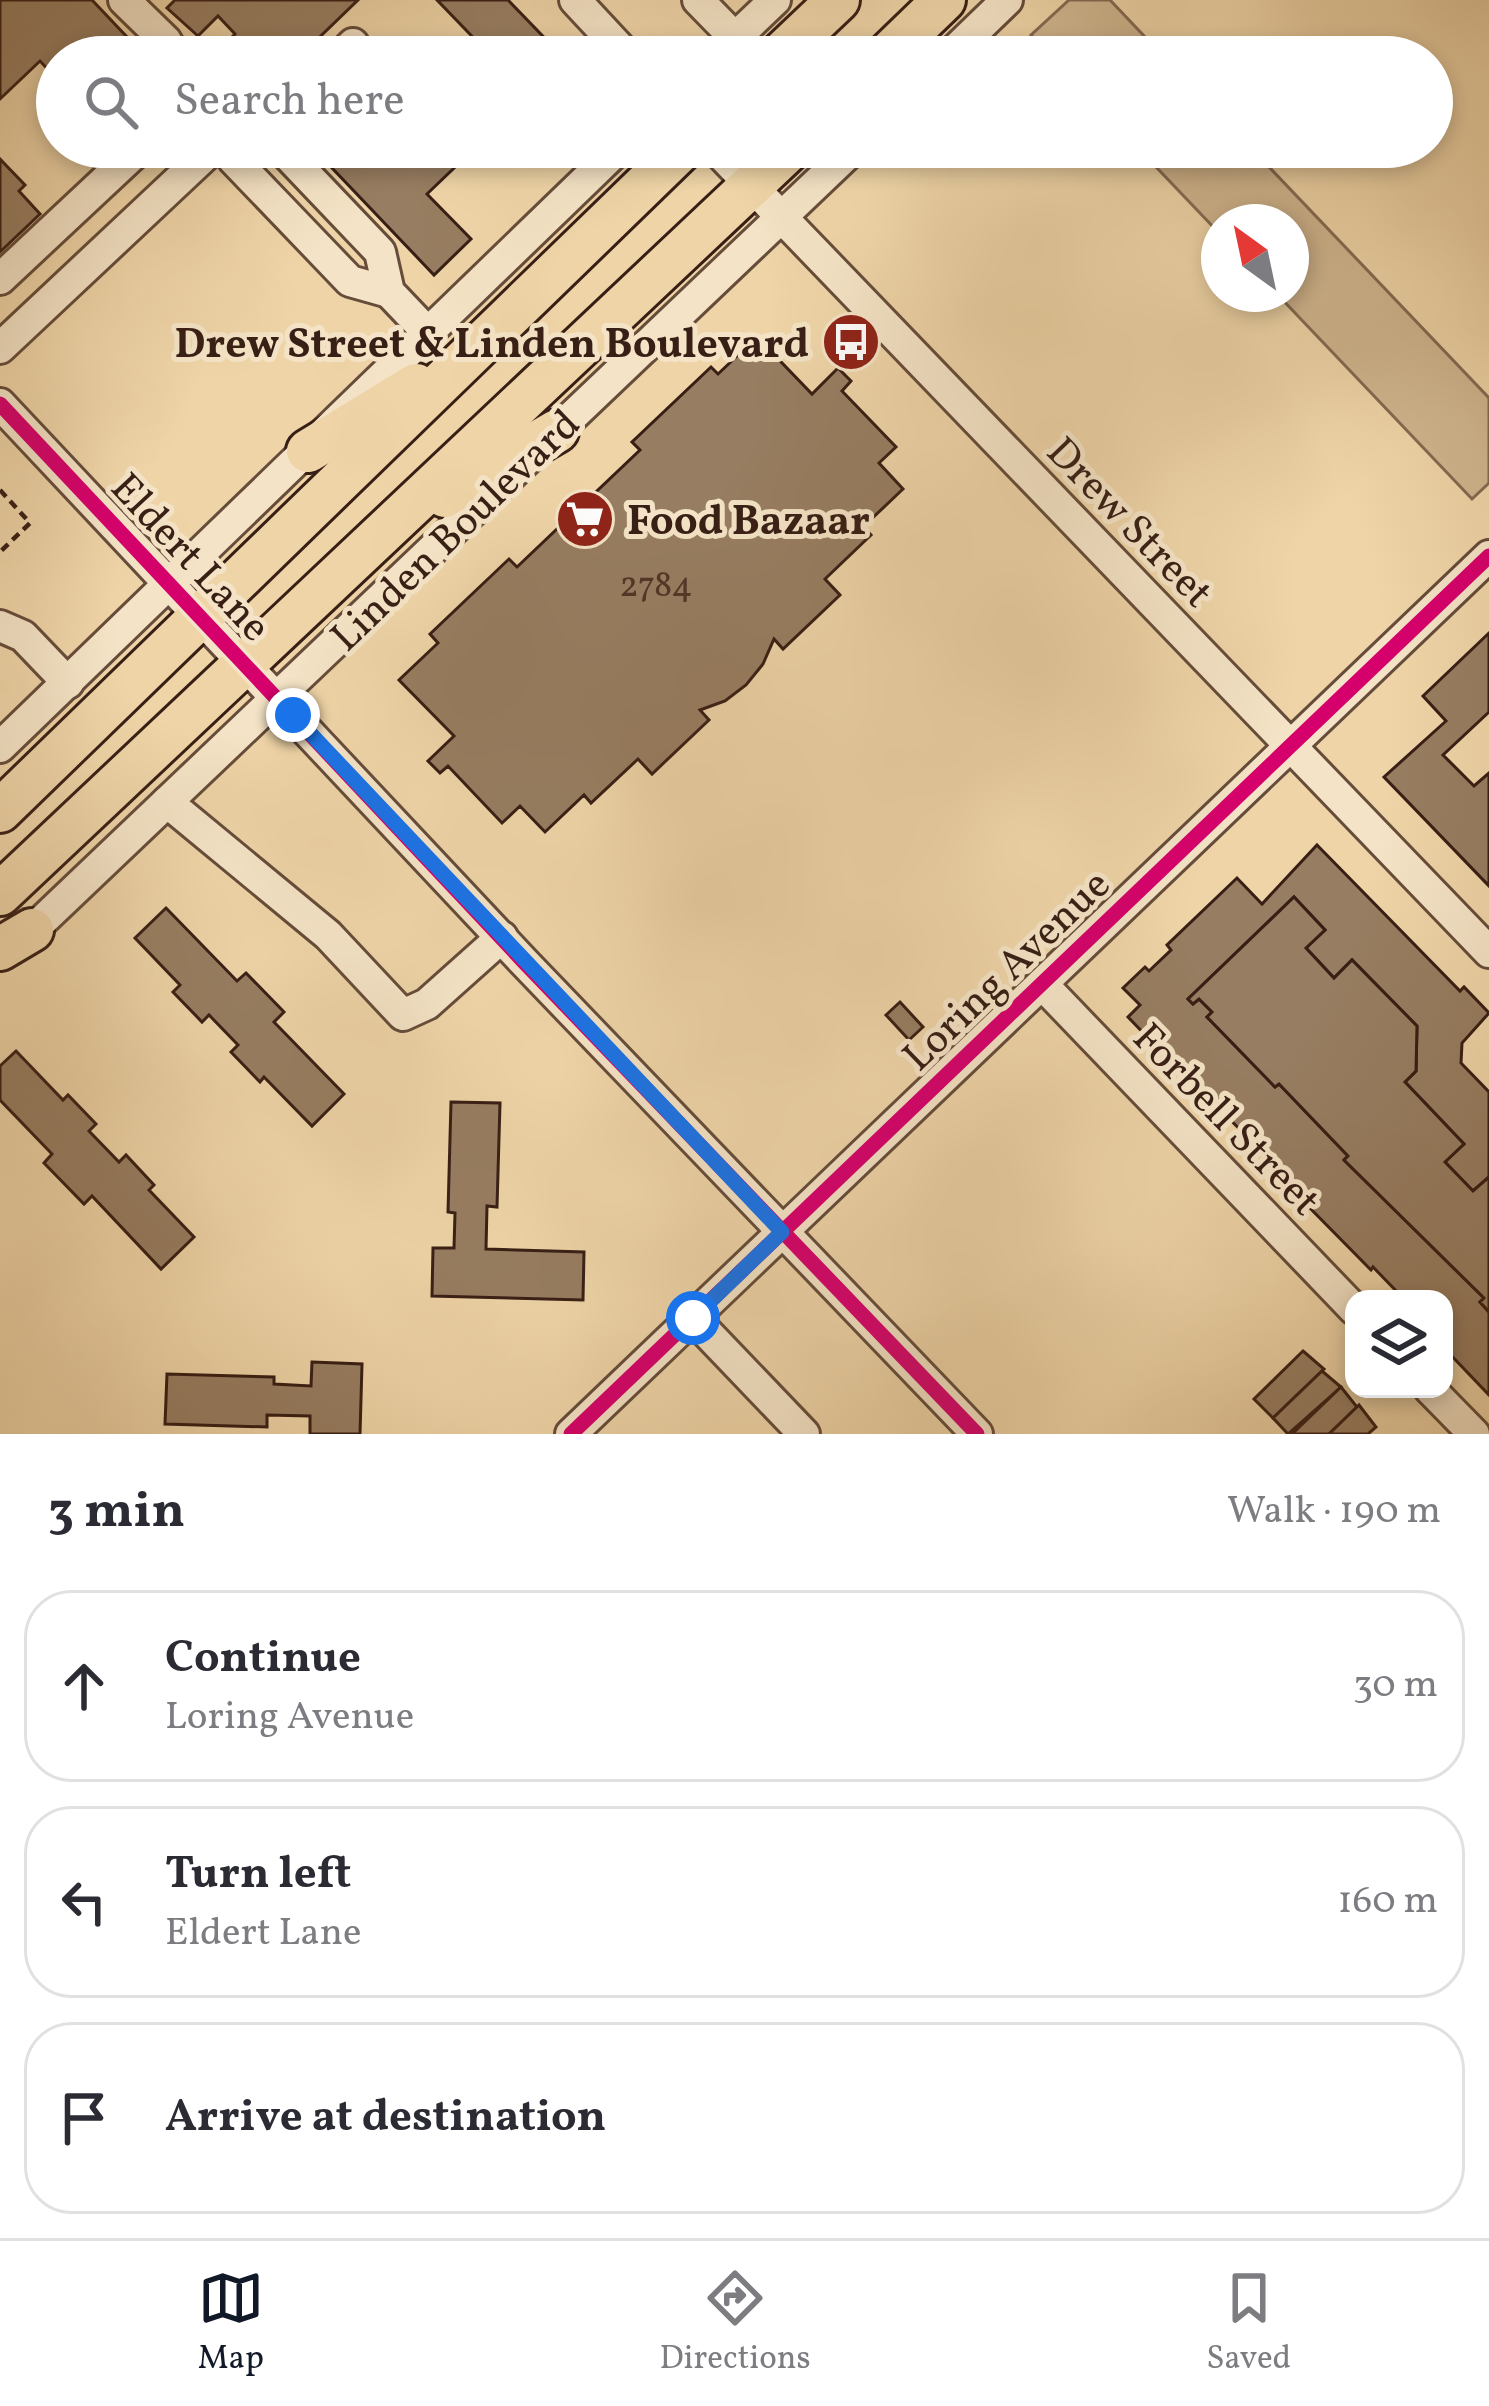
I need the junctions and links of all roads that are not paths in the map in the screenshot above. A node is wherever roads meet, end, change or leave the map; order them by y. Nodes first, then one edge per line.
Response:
1 (124, 0) edge
2 (698, 0) edge
3 (775, 0) edge
4 (838, 0) edge
5 (944, 0) edge
6 (1007, 0) edge
7 (580, 2) edge
8 (161, 36) edge
9 (610, 36) edge
10 (718, 36) edge
11 (738, 36) edge
12 (800, 36) edge
13 (907, 36) edge
14 (970, 36) edge
15 (118, 168) edge
16 (192, 168) edge
17 (241, 168) edge
18 (300, 168) edge
19 (599, 168) edge
20 (663, 168) edge
21 (734, 168) edge
22 (771, 168) edge
23 (833, 168) edge
24 (752, 187) junction
25 (782, 218) junction
26 (0, 279) edge
27 (388, 292) junction
28 (429, 334) junction
29 (484, 343) junction
30 (0, 347) edge
31 (0, 404) edge
32 (557, 431) junction
33 (308, 451) junction
34 (377, 536) junction
35 (1489, 556) edge
36 (170, 585) junction
37 (202, 619) junction
38 (0, 626) edge
39 (242, 662) junction
40 (68, 683) junction
41 (277, 698) junction
42 (0, 747) edge
43 (1289, 747) junction
44 (167, 802) junction
45 (0, 812) edge
46 (0, 894) edge
47 (502, 937) junction
48 (16, 940) edge
49 (1489, 952) edge
50 (0, 961) edge
51 (1042, 984) junction
52 (782, 1232) junction
53 (1345, 1301) edge
54 (693, 1318) junction
55 (1439, 1398) edge
56 (571, 1434) edge
57 (804, 1434) edge
58 (977, 1434) edge
59 (1474, 1434) edge

1 - 8 street
2 - 10 street
3 - 11 street
4 - 12 highway
5 - 13 highway
6 - 14 street
7 - 9 street
15 - 26 street
16 - 30 street
17 - 27 street
18 - 27 street
19 - 28 street
20 - 29 highway
21 - 24 street, Drew Street
22 - 24 highway, Linden Boulevard
23 - 25 street, Linden Boulevard
24 - 25 street, Drew Street
24 - 34 highway, Linden Boulevard
25 - 32 street, Linden Boulevard
25 - 43 street, Drew Street
27 - 28 street
28 - 33 street
29 - 33 highway
29 - 37 highway
31 - 36 street, Eldert Lane
32 - 34 highway
32 - 41 street, Linden Boulevard
33 - 36 street
34 - 39 highway, Linden Boulevard
35 - 43 street, Loring Avenue
36 - 37 street, Eldert Lane
36 - 40 street
37 - 39 street, Eldert Lane
37 - 45 highway
38 - 40 street
39 - 41 street, Eldert Lane
39 - 46 highway, Linden Boulevard
40 - 42 street
41 - 44 street, Linden Boulevard
41 - 47 street, Eldert Lane
43 - 49 street, Drew Street
43 - 51 street, Loring Avenue
44 - 47 street
44 - 48 street, Linden Boulevard
47 - 52 street, Eldert Lane
48 - 50 street, Linden Boulevard
51 - 52 street, Loring Avenue
51 - 53 street, Forbell Street
52 - 54 street, Loring Avenue
52 - 58 street, Eldert Lane
54 - 56 street, Loring Avenue
54 - 57 street
55 - 59 street

